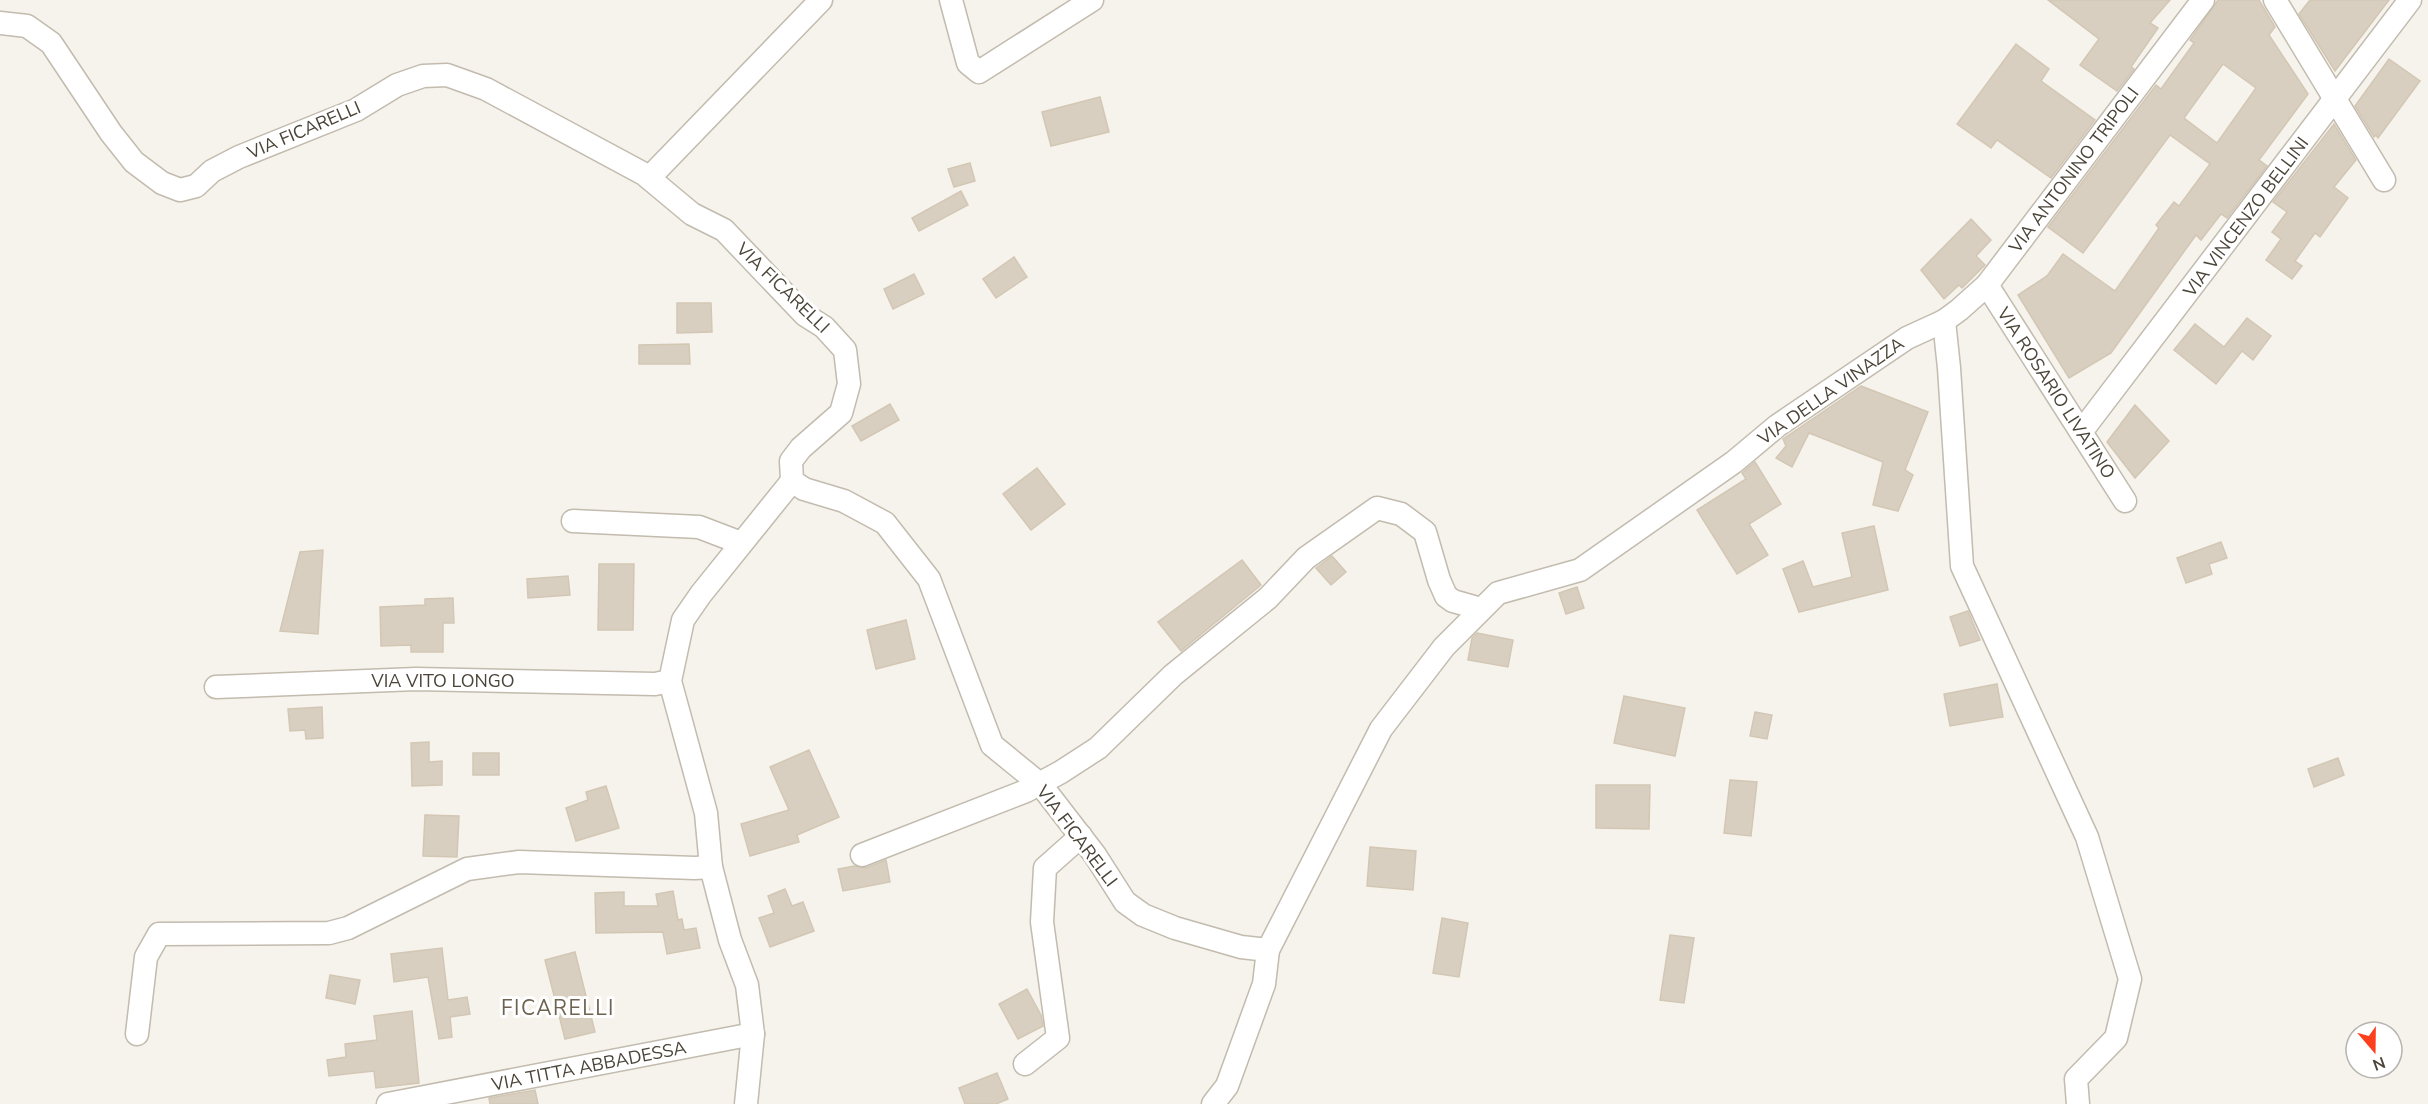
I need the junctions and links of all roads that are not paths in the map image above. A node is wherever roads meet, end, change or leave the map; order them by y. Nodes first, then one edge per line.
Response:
1 (821, 0) edge
2 (951, 0) edge
3 (1092, 0) edge
4 (2203, 0) edge
5 (2275, 0) edge
6 (2409, 0) edge
7 (0, 23) edge
8 (2335, 99) junction
9 (649, 178) junction
10 (2384, 180) dead end
11 (1987, 285) junction
12 (1938, 324) junction
13 (2081, 432) junction
14 (792, 481) junction
15 (2125, 501) dead end
16 (573, 521) dead end
17 (741, 543) junction
18 (1481, 609) junction
19 (670, 681) junction
20 (216, 687) dead end
21 (1041, 785) junction
22 (1081, 836) junction
23 (862, 855) dead end
24 (711, 867) junction
25 (1268, 950) junction
26 (137, 1034) dead end
27 (753, 1034) junction
28 (1025, 1064) dead end
29 (388, 1104) edge
30 (746, 1104) edge
31 (1213, 1104) edge
32 (2078, 1104) edge

1 - 9 street
2 - 3 street
4 - 11 street, VIA ANTONINO TRIPOLI
5 - 8 street
6 - 8 street, VIA VINCENZO BELLINI
7 - 9 street, VIA FICARELLI
8 - 10 street
8 - 13 street, VIA VINCENZO BELLINI
9 - 14 street, VIA FICARELLI
11 - 12 street, VIA ANTONINO TRIPOLI
11 - 13 street, VIA ROSARIO LIVATINO
12 - 18 street, VIA DELLA VINAZZA
12 - 32 street
13 - 15 street, VIA ROSARIO LIVATINO
14 - 17 street
14 - 21 street, VIA FICARELLI
16 - 17 street
17 - 19 street
18 - 21 street
18 - 25 street, VIA DELLA VINAZZA
19 - 20 street, VIA VITO LONGO
19 - 24 street
21 - 22 street, VIA FICARELLI
21 - 23 street
22 - 25 street, VIA FICARELLI
22 - 28 street
24 - 26 street
24 - 27 street
25 - 31 street
27 - 29 street, VIA TITTA ABBADESSA
27 - 30 street

